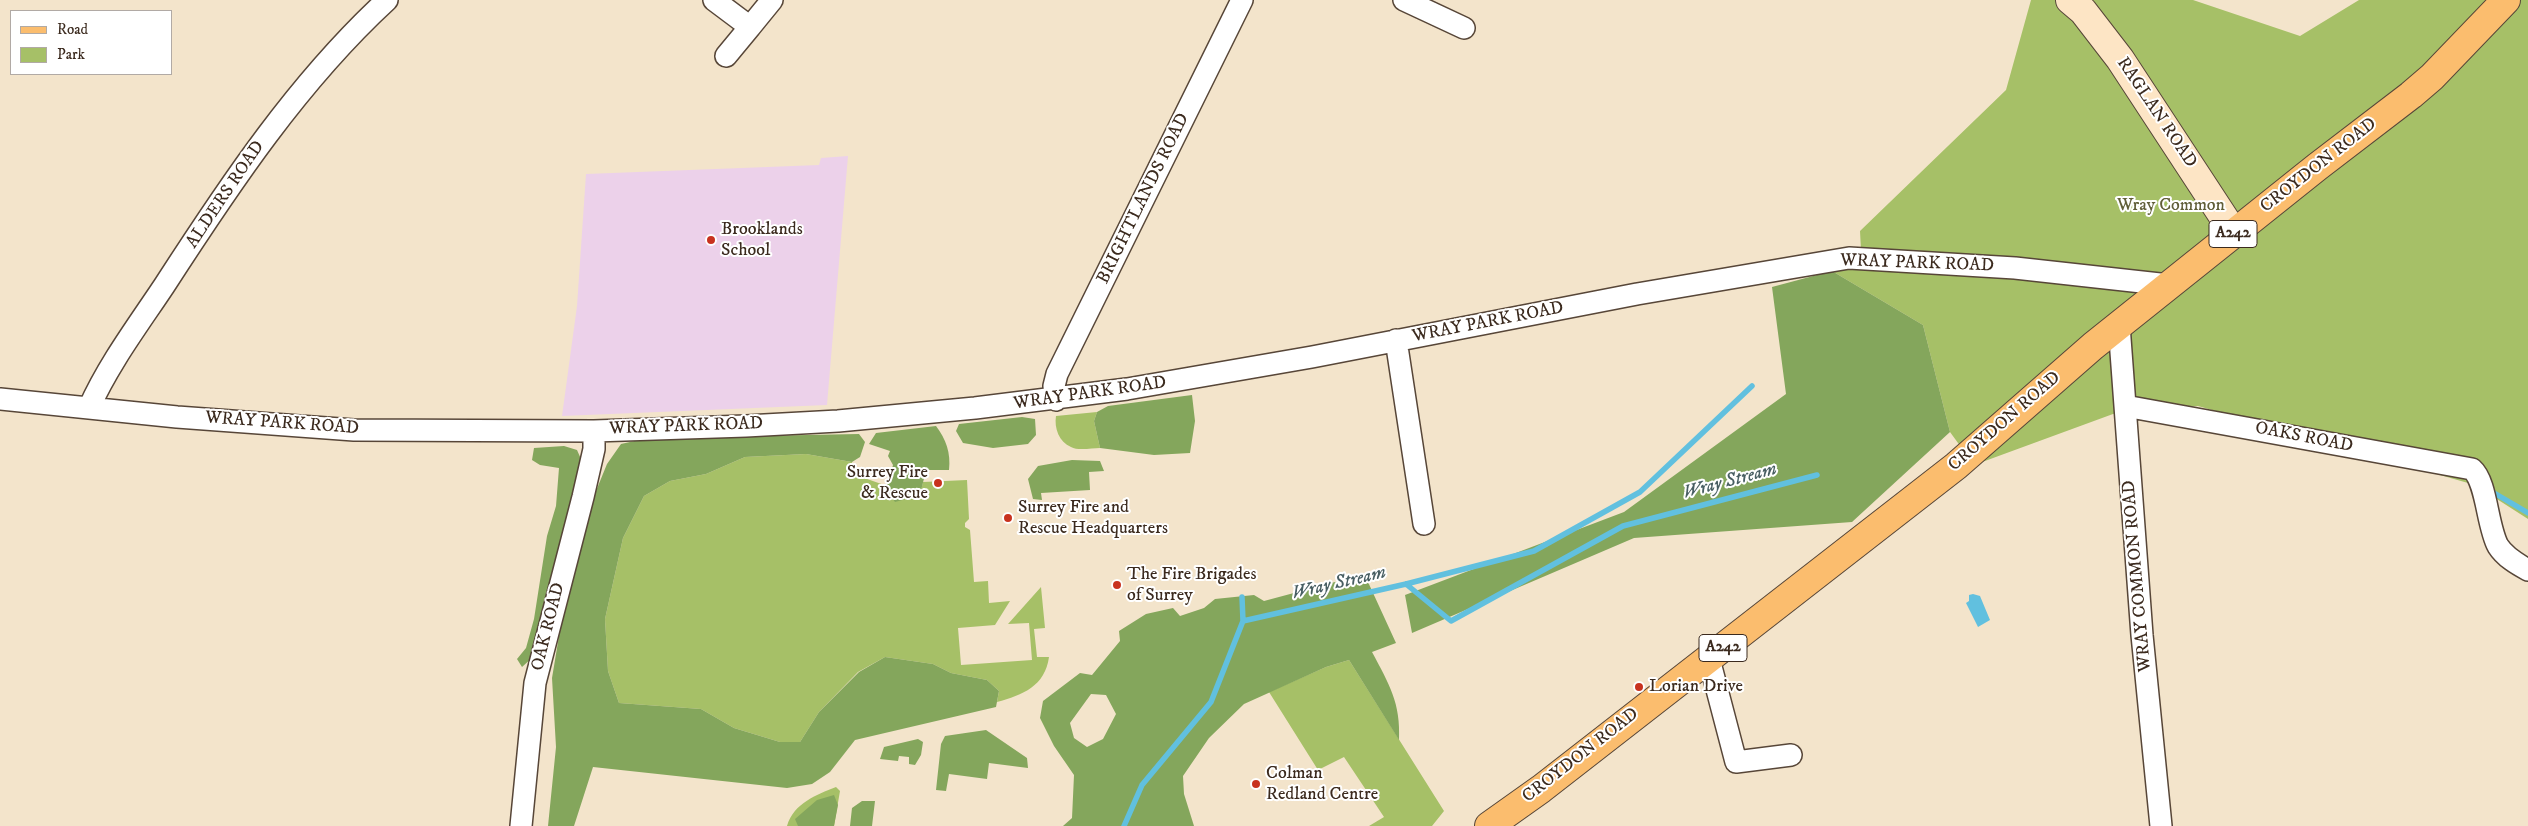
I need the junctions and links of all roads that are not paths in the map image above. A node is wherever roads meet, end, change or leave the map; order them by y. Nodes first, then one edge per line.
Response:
1 (387, 0) edge
2 (714, 0) edge
3 (772, 0) edge
4 (1242, 0) edge
5 (1404, 0) edge
6 (2070, 0) edge
7 (2506, 0) edge
8 (750, 27) junction
9 (1464, 28) dead end
10 (726, 56) dead end
11 (2234, 233) junction
12 (2169, 285) junction
13 (2119, 326) junction
14 (1396, 340) junction
15 (0, 399) edge
16 (1056, 400) junction
17 (2125, 406) junction
18 (89, 408) junction
19 (594, 431) junction
20 (1424, 524) dead end
21 (2528, 570) edge
22 (1709, 660) junction
23 (1791, 754) dead end
24 (521, 826) edge
25 (1489, 826) edge
26 (2161, 826) edge

1 - 18 street, ALDERS ROAD
2 - 8 street
3 - 8 street
4 - 16 street, BRIGHTLANDS ROAD
5 - 9 street
6 - 11 street, RAGLAN ROAD
7 - 11 main road, CROYDON ROAD / A242
8 - 10 street
11 - 12 main road, CROYDON ROAD / A242
12 - 13 main road, CROYDON ROAD / A242
12 - 14 street, WRAY PARK ROAD
13 - 17 street, WRAY COMMON ROAD
13 - 22 main road, CROYDON ROAD / A242
14 - 16 street, WRAY PARK ROAD
14 - 20 street
15 - 18 street, WRAY PARK ROAD
16 - 19 street, WRAY PARK ROAD
17 - 21 street, OAKS ROAD
17 - 26 street, WRAY COMMON ROAD
18 - 19 street, WRAY PARK ROAD
19 - 24 street, OAK ROAD
22 - 23 street
22 - 25 main road, CROYDON ROAD / A242

